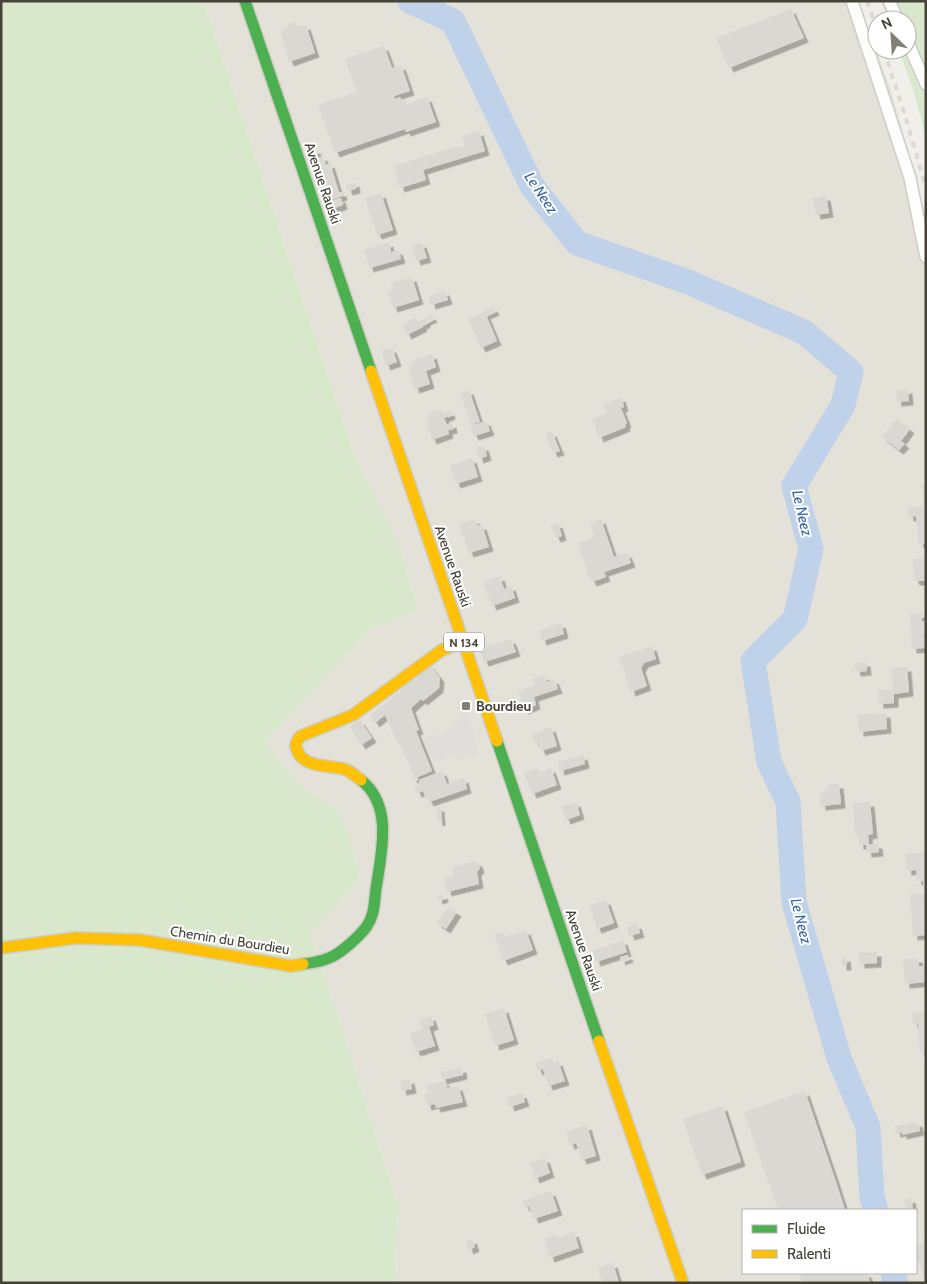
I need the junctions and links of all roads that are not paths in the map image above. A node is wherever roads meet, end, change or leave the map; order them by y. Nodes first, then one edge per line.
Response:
1 (245, 1) edge
2 (852, 1) edge
3 (915, 60) edge
4 (926, 84) edge
5 (926, 257) edge
6 (464, 642) junction
7 (1, 948) edge
8 (683, 1283) edge

1 - 6 main road, Avenue Rauski / N 134
2 - 5 street
3 - 4 street
6 - 7 main road, Chemin du Bourdieu
6 - 8 main road, Avenue Rauski / N 134

